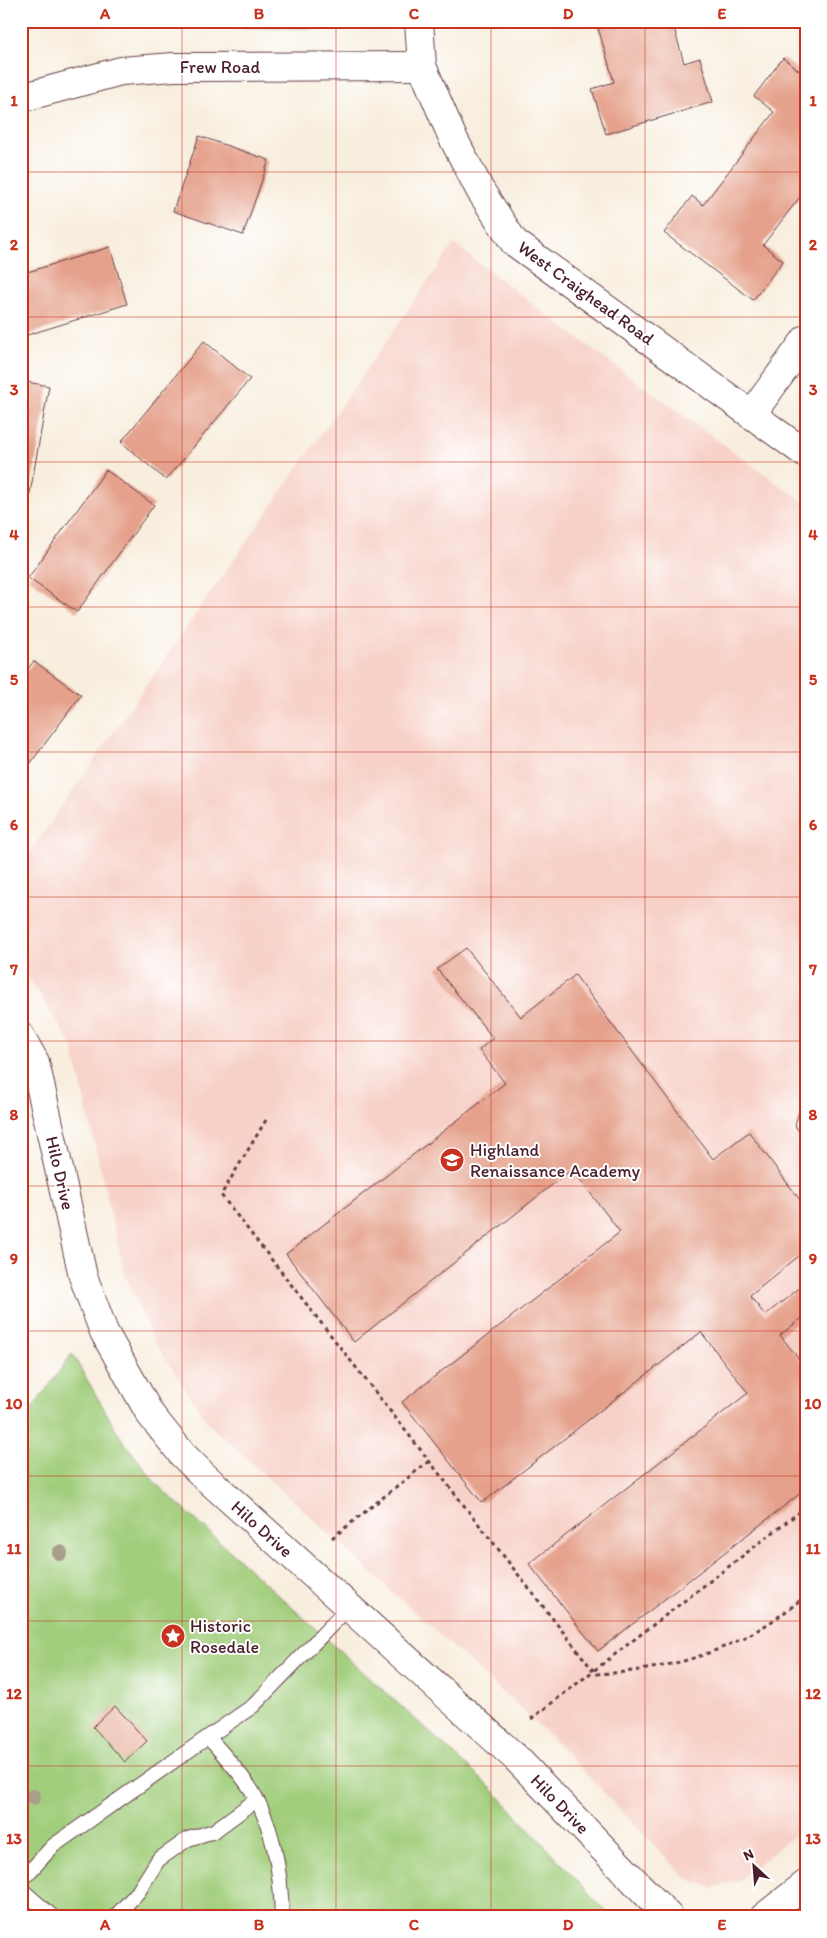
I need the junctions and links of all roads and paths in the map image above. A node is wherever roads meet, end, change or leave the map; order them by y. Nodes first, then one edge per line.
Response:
1 (419, 21) edge
2 (422, 66) junction
3 (21, 98) edge
4 (806, 339) edge
5 (752, 415) junction
6 (806, 454) edge
7 (21, 1037) edge
8 (806, 1114) edge
9 (266, 1120) dead end
10 (806, 1128) edge
11 (429, 1461) junction
12 (806, 1507) edge
13 (332, 1538) dead end
14 (806, 1595) edge
15 (349, 1607) junction
16 (594, 1671) junction
17 (531, 1719) dead end
18 (208, 1737) junction
19 (256, 1800) junction
20 (21, 1881) edge
21 (806, 1884) edge
22 (21, 1889) edge
23 (53, 1917) edge
24 (115, 1917) edge
25 (282, 1917) edge
26 (669, 1917) edge
27 (764, 1917) edge

1 - 2 street, West Craighead Road
2 - 3 street, Frew Road
2 - 5 street, West Craighead Road
4 - 5 street
5 - 6 street, West Craighead Road
7 - 15 street, Hilo Drive
8 - 10 lane
9 - 11 path
11 - 13 path
11 - 16 path
12 - 16 path
14 - 16 path
15 - 18 lane
15 - 26 street, Hilo Drive
16 - 17 path
18 - 19 lane
18 - 20 lane
19 - 24 lane
19 - 25 lane
21 - 27 street
22 - 23 lane

